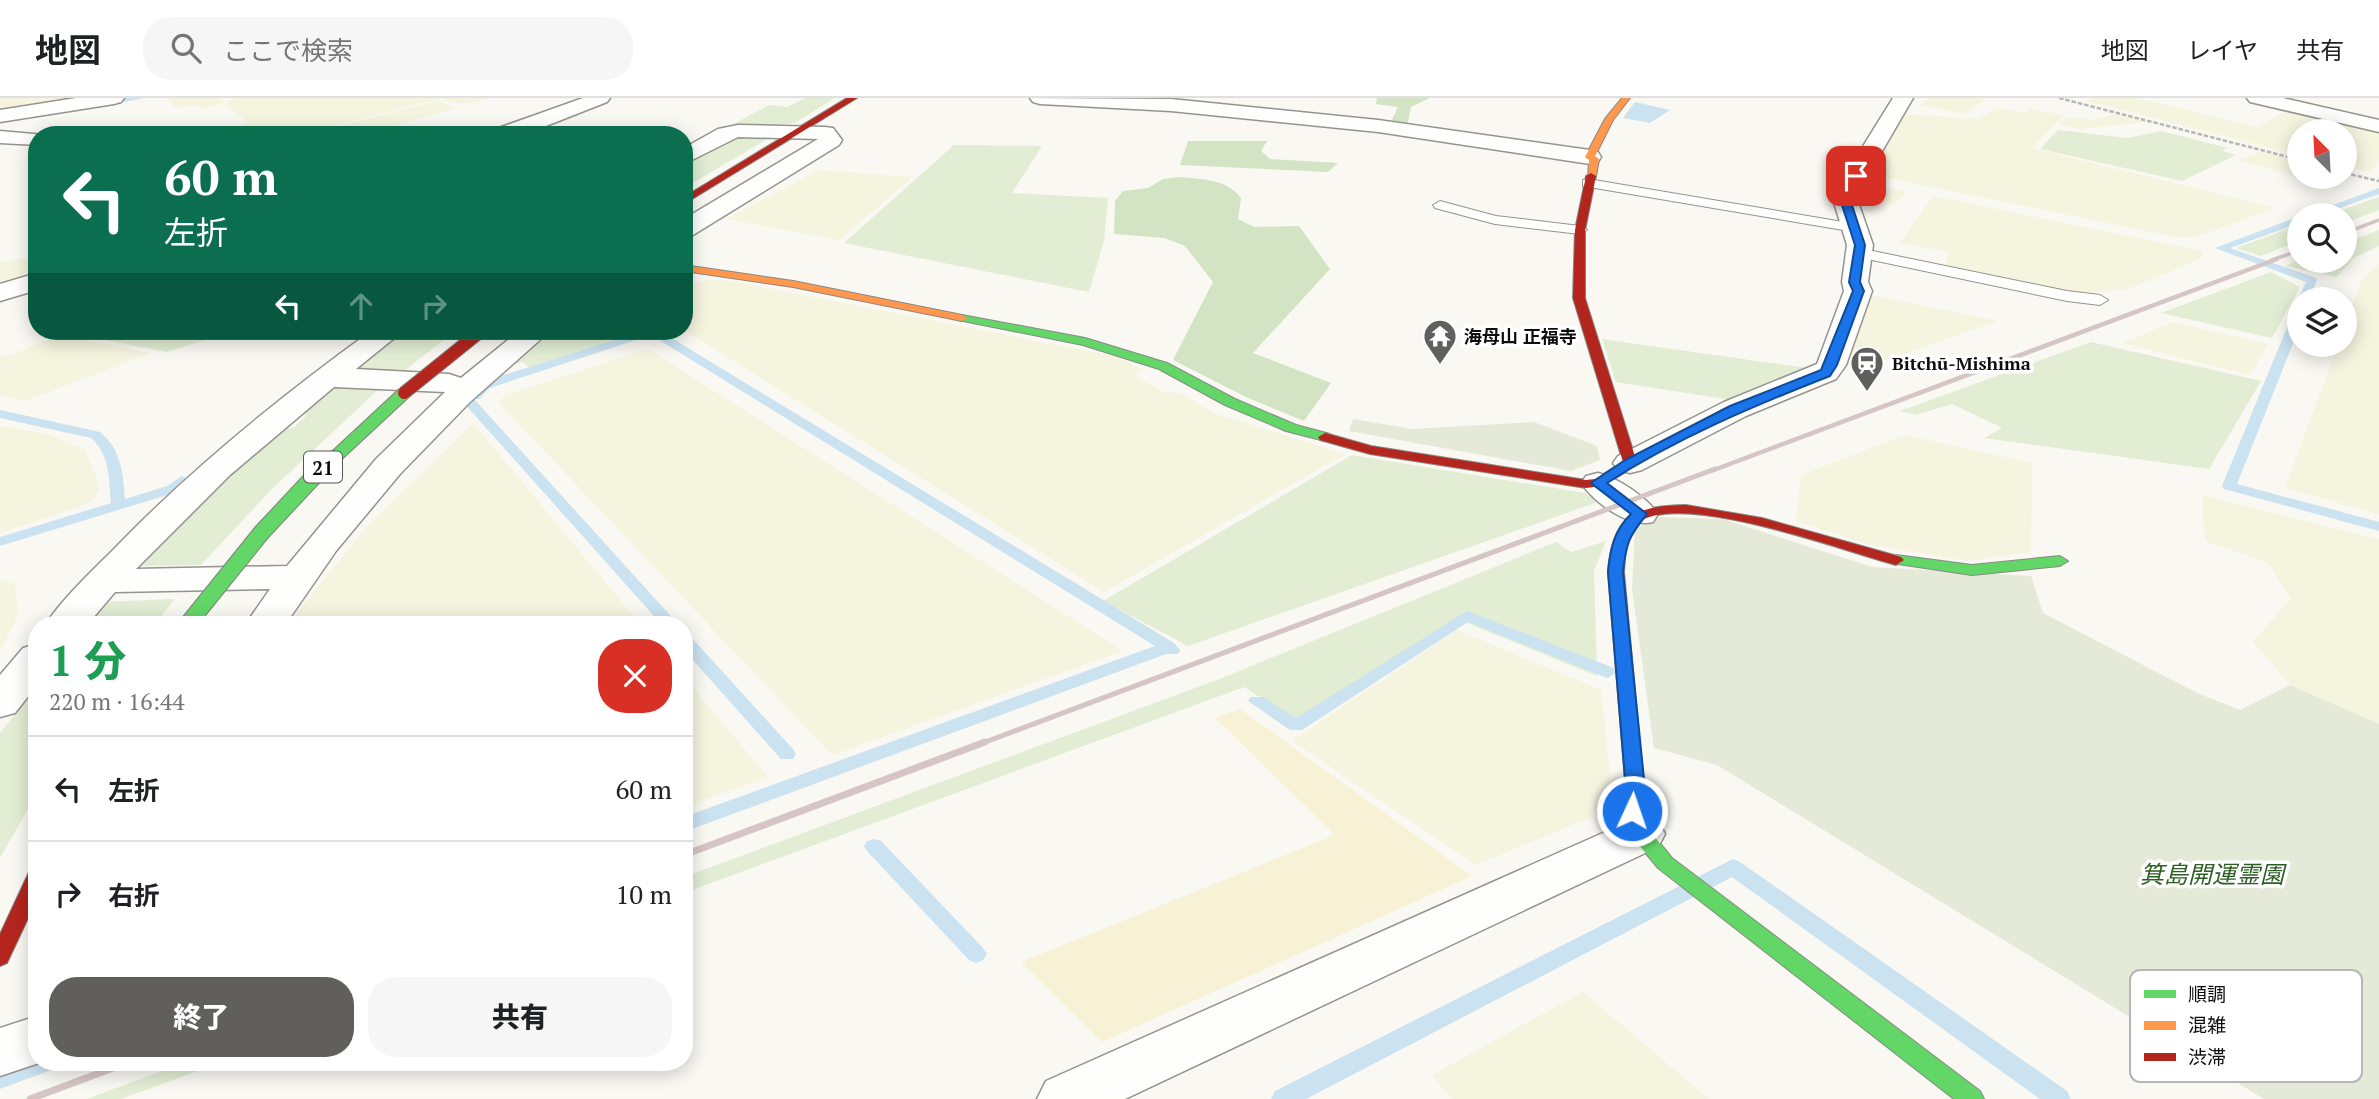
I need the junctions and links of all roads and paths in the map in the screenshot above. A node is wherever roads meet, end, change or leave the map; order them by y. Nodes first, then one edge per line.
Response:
1 (114, 98) edge
2 (600, 98) edge
3 (853, 98) edge
4 (1041, 98) edge
5 (1196, 98) edge
6 (1626, 98) edge
7 (1903, 98) edge
8 (2059, 98) edge
9 (2257, 98) edge
10 (1171, 105) junction
11 (0, 116) edge
12 (528, 126) edge
13 (2379, 126) edge
14 (802, 131) junction
15 (0, 137) edge
16 (28, 139) edge
17 (693, 152) edge
18 (2287, 157) edge
19 (1590, 158) junction
20 (2357, 176) edge
21 (2379, 181) edge
22 (1588, 183) junction
23 (693, 196) edge
24 (1440, 205) dead end
25 (693, 224) edge
26 (1580, 230) junction
27 (1857, 241) junction
28 (693, 269) edge
29 (28, 284) edge
30 (0, 292) edge
31 (2100, 300) dead end
32 (376, 340) edge
33 (470, 340) edge
34 (525, 340) edge
35 (325, 377) junction
36 (471, 384) junction
37 (1630, 463) junction
38 (1598, 483) junction
39 (1640, 514) junction
40 (2060, 561) dead end
41 (296, 577) junction
42 (103, 581) junction
43 (73, 616) edge
44 (193, 616) edge
45 (271, 616) edge
46 (28, 668) edge
47 (0, 704) edge
48 (1653, 848) junction
49 (28, 896) edge
50 (0, 957) edge
51 (28, 1043) edge
52 (0, 1052) edge
53 (1066, 1099) edge
54 (1972, 1099) edge

1 - 11 street
2 - 12 street
3 - 14 street
4 - 10 street
5 - 10 street
6 - 19 street
7 - 27 street
8 - 18 path
9 - 13 street
10 - 19 street
14 - 17 street
14 - 23 street
14 - 25 street
15 - 16 street
19 - 22 street
20 - 21 path
22 - 26 street
22 - 27 lane
24 - 26 lane
26 - 37 street
27 - 31 lane
27 - 37 street
28 - 38 street
29 - 30 street
32 - 35 street
33 - 44 street, 21, bridge
34 - 36 street
35 - 36 street
35 - 42 street
36 - 41 street
37 - 38 street
38 - 39 street
39 - 40 street
39 - 48 street
41 - 42 street
41 - 45 street
42 - 43 street
46 - 47 street
48 - 53 street
48 - 54 street
49 - 50 street
51 - 52 street

